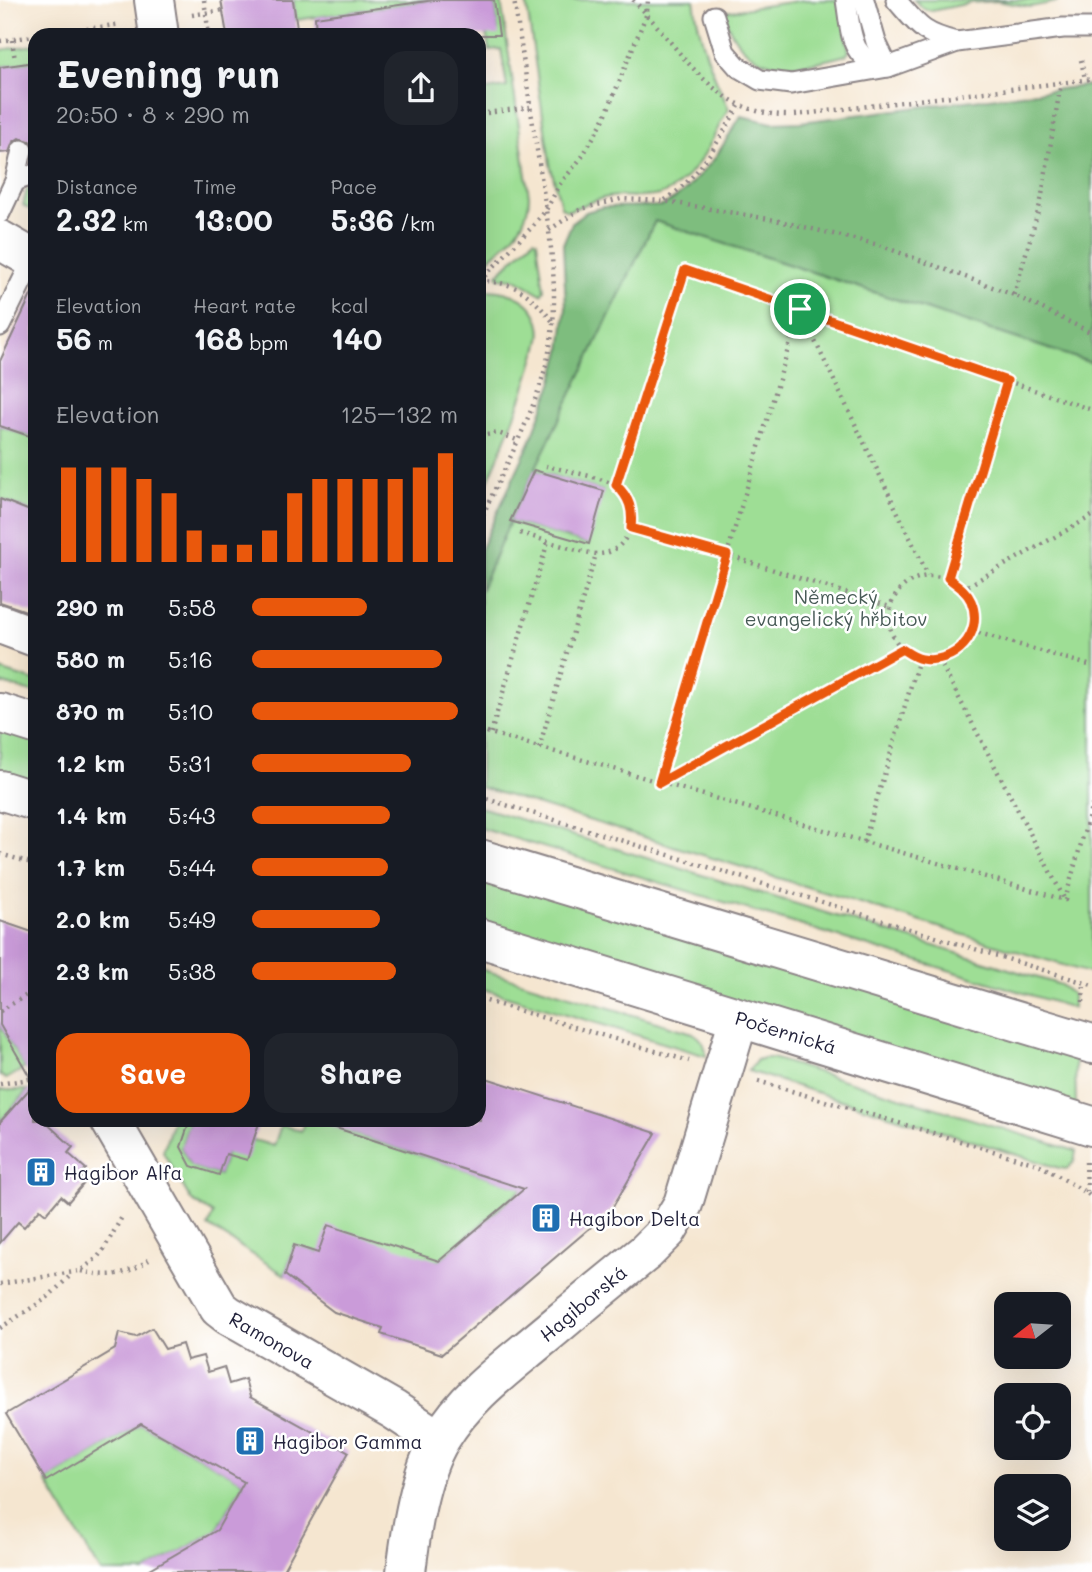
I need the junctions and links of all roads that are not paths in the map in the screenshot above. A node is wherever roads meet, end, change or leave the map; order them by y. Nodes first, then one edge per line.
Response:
1 (846, 0) edge
2 (864, 0) edge
3 (896, 0) edge
4 (714, 16) dead end
5 (1092, 28) edge
6 (957, 42) junction
7 (888, 66) junction
8 (22, 150) dead end
9 (28, 176) edge
10 (15, 181) junction
11 (0, 213) edge
12 (0, 240) edge
13 (28, 256) edge
14 (28, 272) edge
15 (0, 327) edge
16 (0, 624) edge
17 (28, 634) edge
18 (0, 713) edge
19 (28, 722) edge
20 (0, 790) edge
21 (28, 799) edge
22 (486, 861) edge
23 (486, 940) edge
24 (739, 1018) junction
25 (1087, 1027) edge
26 (114, 1127) edge
27 (1089, 1141) edge
28 (439, 1440) junction
29 (406, 1572) edge

1 - 7 lane
2 - 7 lane
3 - 6 lane
4 - 7 lane
5 - 6 lane
6 - 7 lane
8 - 10 lane
9 - 10 lane
10 - 11 lane
12 - 13 street
14 - 15 lane
16 - 17 street
18 - 19 street
20 - 21 street
22 - 25 street
23 - 24 street, Počernická
24 - 27 street, Počernická
24 - 28 street, Hagiborská
26 - 28 street, Ramonova
28 - 29 street, Hagiborská

